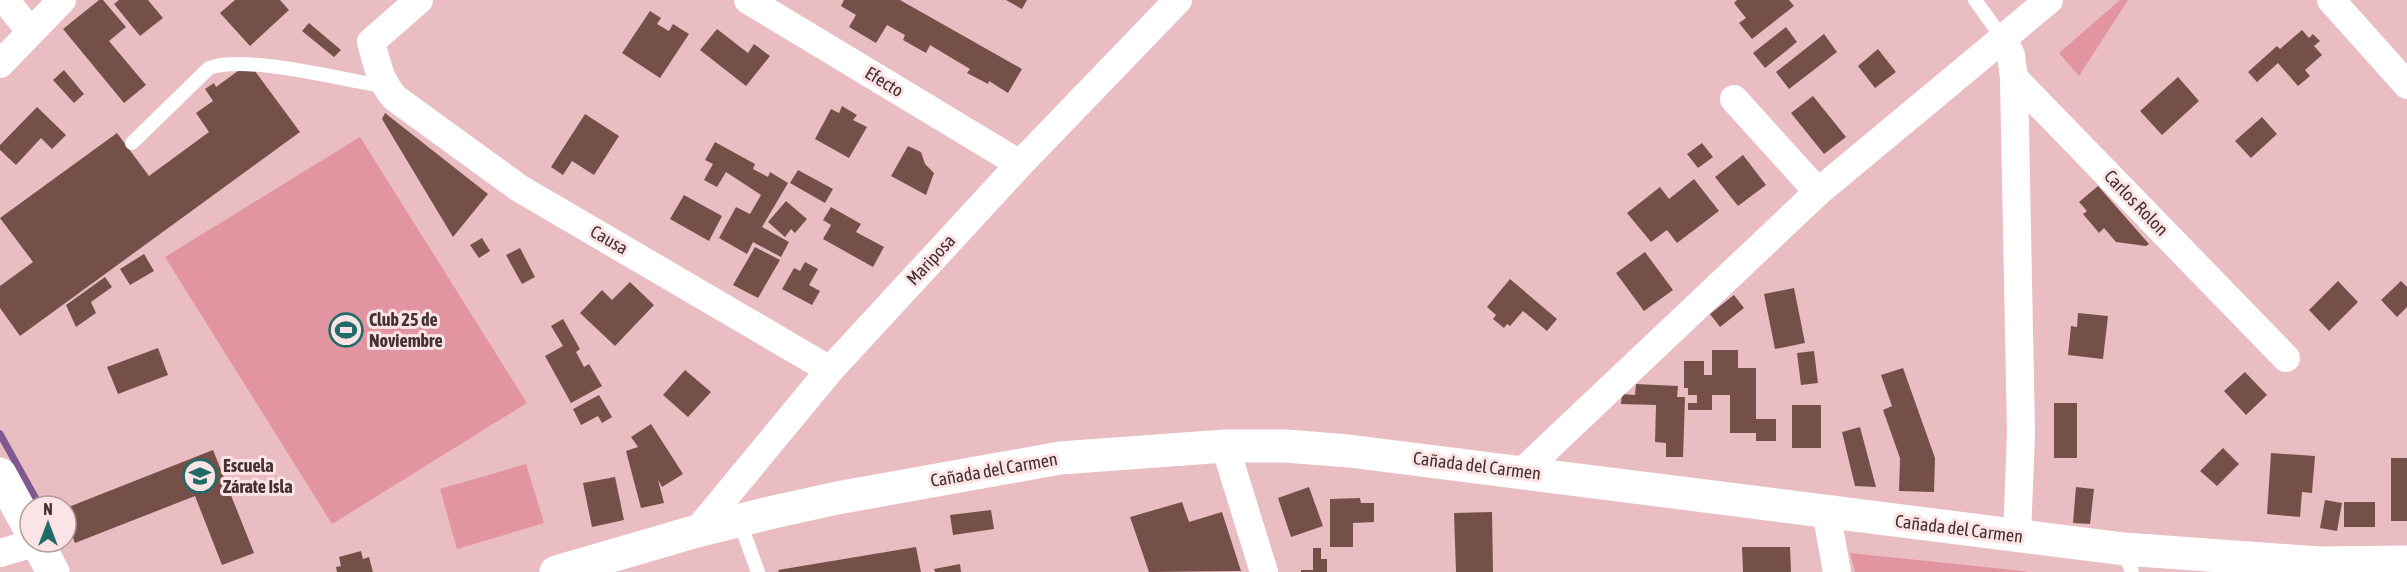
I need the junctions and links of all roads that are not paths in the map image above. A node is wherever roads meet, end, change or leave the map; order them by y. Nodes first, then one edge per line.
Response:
1 (5, 0) edge
2 (62, 0) edge
3 (419, 0) edge
4 (748, 0) edge
5 (1178, 0) edge
6 (1975, 0) edge
7 (2049, 0) edge
8 (2331, 0) edge
9 (32, 32) junction
10 (2003, 39) junction
11 (0, 64) edge
12 (2014, 78) junction
13 (2407, 85) edge
14 (390, 92) junction
15 (1734, 99) dead end
16 (132, 142) dead end
17 (1020, 164) junction
18 (1818, 192) junction
19 (2286, 358) dead end
20 (830, 370) junction
21 (1225, 446) junction
22 (1523, 471) junction
23 (0, 474) edge
24 (18, 507) edge
25 (1827, 511) junction
26 (739, 520) junction
27 (697, 531) junction
28 (2017, 536) junction
29 (18, 548) edge
30 (0, 553) edge
31 (43, 554) edge
32 (2128, 560) edge
33 (2407, 562) edge
34 (53, 572) edge
35 (556, 572) edge
36 (758, 572) edge
37 (1264, 572) edge
38 (1837, 572) edge

1 - 9 street
2 - 9 street
3 - 14 street
4 - 17 street, Efecto
5 - 17 street, Mariposa
6 - 10 lane
7 - 10 street
8 - 13 street
9 - 11 street
10 - 12 street
10 - 18 street
12 - 19 street, Carlos Rolon
12 - 28 street
14 - 16 lane
14 - 20 street, Causa
15 - 18 street
17 - 20 street, Mariposa
18 - 22 street
20 - 27 street, Mariposa
21 - 22 street, Cañada del Carmen
21 - 26 street, Cañada del Carmen
21 - 37 street
22 - 25 street, Cañada del Carmen
23 - 24 street
25 - 28 street, Cañada del Carmen
25 - 38 street
26 - 27 street, Cañada del Carmen
26 - 36 lane
27 - 35 street, Cañada del Carmen
28 - 32 street, Cañada del Carmen
29 - 30 street
31 - 34 street
32 - 33 street, Cañada del Carmen

